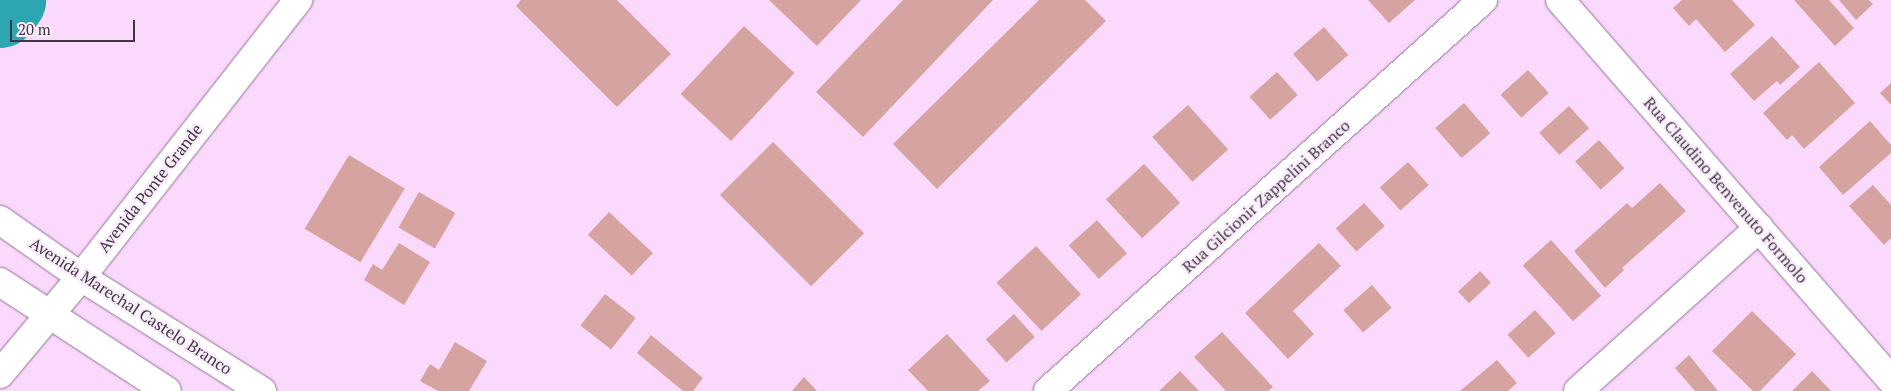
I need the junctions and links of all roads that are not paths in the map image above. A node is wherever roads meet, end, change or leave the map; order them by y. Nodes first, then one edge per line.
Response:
1 (298, 0) edge
2 (1483, 0) edge
3 (1560, 0) edge
4 (0, 220) edge
5 (1759, 228) junction
6 (81, 277) junction
7 (0, 282) edge
8 (50, 316) junction
9 (0, 374) edge
10 (1891, 380) edge
11 (166, 391) edge
12 (262, 391) edge
13 (1048, 391) edge
14 (1578, 391) edge

1 - 6 street, Avenida Ponte Grande
2 - 13 street, Rua Gilcionir Zappelini Branco
3 - 5 street, Rua Claudino Benvenuto Formolo
4 - 6 street, Avenida Marechal Castelo Branco
5 - 10 street, Rua Claudino Benvenuto Formolo
5 - 14 street
6 - 8 street, Avenida Ponte Grande
6 - 12 street, Avenida Marechal Castelo Branco
7 - 8 street
8 - 9 street, Avenida Ponte Grande
8 - 11 street

